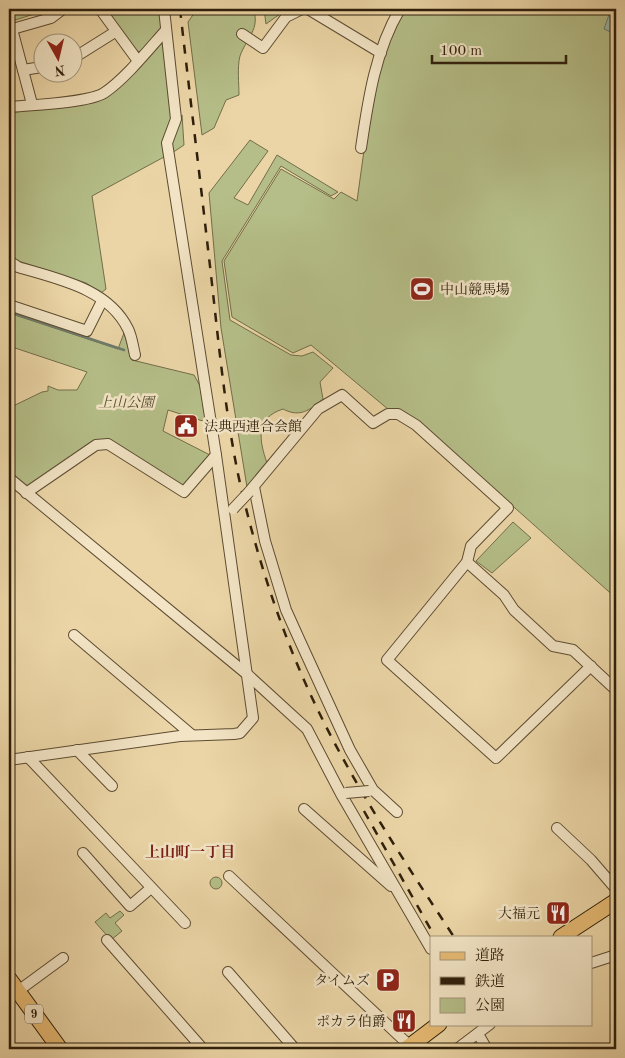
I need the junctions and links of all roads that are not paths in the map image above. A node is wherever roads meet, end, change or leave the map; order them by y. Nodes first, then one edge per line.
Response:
1 (63, 9) edge
2 (100, 9) edge
3 (164, 9) edge
4 (302, 9) edge
5 (308, 9) edge
6 (400, 9) edge
7 (10, 30) edge
8 (166, 30) junction
9 (115, 32) junction
10 (242, 34) dead end
11 (82, 53) edge
12 (381, 53) junction
13 (138, 61) junction
14 (32, 69) edge
15 (23, 70) junction
16 (32, 104) junction
17 (9, 107) edge
18 (361, 148) dead end
19 (9, 261) edge
20 (102, 301) junction
21 (9, 305) edge
22 (135, 355) dead end
23 (216, 455) junction
24 (9, 478) edge
25 (252, 490) junction
26 (26, 493) junction
27 (229, 513) junction
28 (467, 562) junction
29 (74, 635) dead end
30 (591, 666) junction
31 (248, 675) junction
32 (616, 690) edge
33 (192, 735) junction
34 (77, 750) junction
35 (28, 757) junction
36 (9, 760) edge
37 (112, 786) dead end
38 (371, 791) junction
39 (344, 793) junction
40 (304, 809) dead end
41 (397, 812) dead end
42 (557, 828) dead end
43 (83, 853) dead end
44 (229, 876) dead end
45 (151, 888) junction
46 (616, 888) edge
47 (398, 892) junction
48 (616, 902) edge
49 (185, 923) dead end
50 (563, 936) edge
51 (106, 940) dead end
52 (430, 947) edge
53 (616, 956) edge
54 (64, 958) dead end
55 (592, 963) edge
56 (228, 972) dead end
57 (9, 979) edge
58 (18, 991) junction
59 (436, 1026) edge
60 (488, 1026) edge
61 (478, 1034) junction
62 (408, 1048) edge
63 (60, 1049) edge
64 (202, 1049) edge
65 (295, 1049) edge
66 (457, 1049) edge
67 (488, 1049) edge

1 - 7 street
2 - 9 street
3 - 8 street
4 - 10 street
5 - 12 street
6 - 12 street
7 - 15 street
8 - 13 street
8 - 23 street
9 - 11 street
9 - 13 street
12 - 18 street
13 - 16 street
14 - 15 street
15 - 16 street
16 - 17 street
19 - 20 street
20 - 21 street
20 - 22 street
23 - 26 street
23 - 27 street
24 - 26 street
25 - 27 street, bridge
25 - 28 street
25 - 38 street
26 - 31 street
27 - 31 street
28 - 30 street
28 - 30 street
29 - 33 street
30 - 32 street
31 - 33 street
31 - 39 street
33 - 34 street
34 - 35 street
34 - 37 street
35 - 36 street
35 - 45 street
38 - 39 street, bridge
38 - 41 street
39 - 47 street
40 - 47 street
42 - 46 street
43 - 45 street
44 - 62 street
45 - 49 street
47 - 52 street
48 - 50 main road
51 - 64 street
53 - 55 street
54 - 58 street
56 - 65 street
57 - 58 main road, 9
58 - 63 main road, 9
59 - 62 main road
60 - 61 street
61 - 66 street
61 - 67 street

